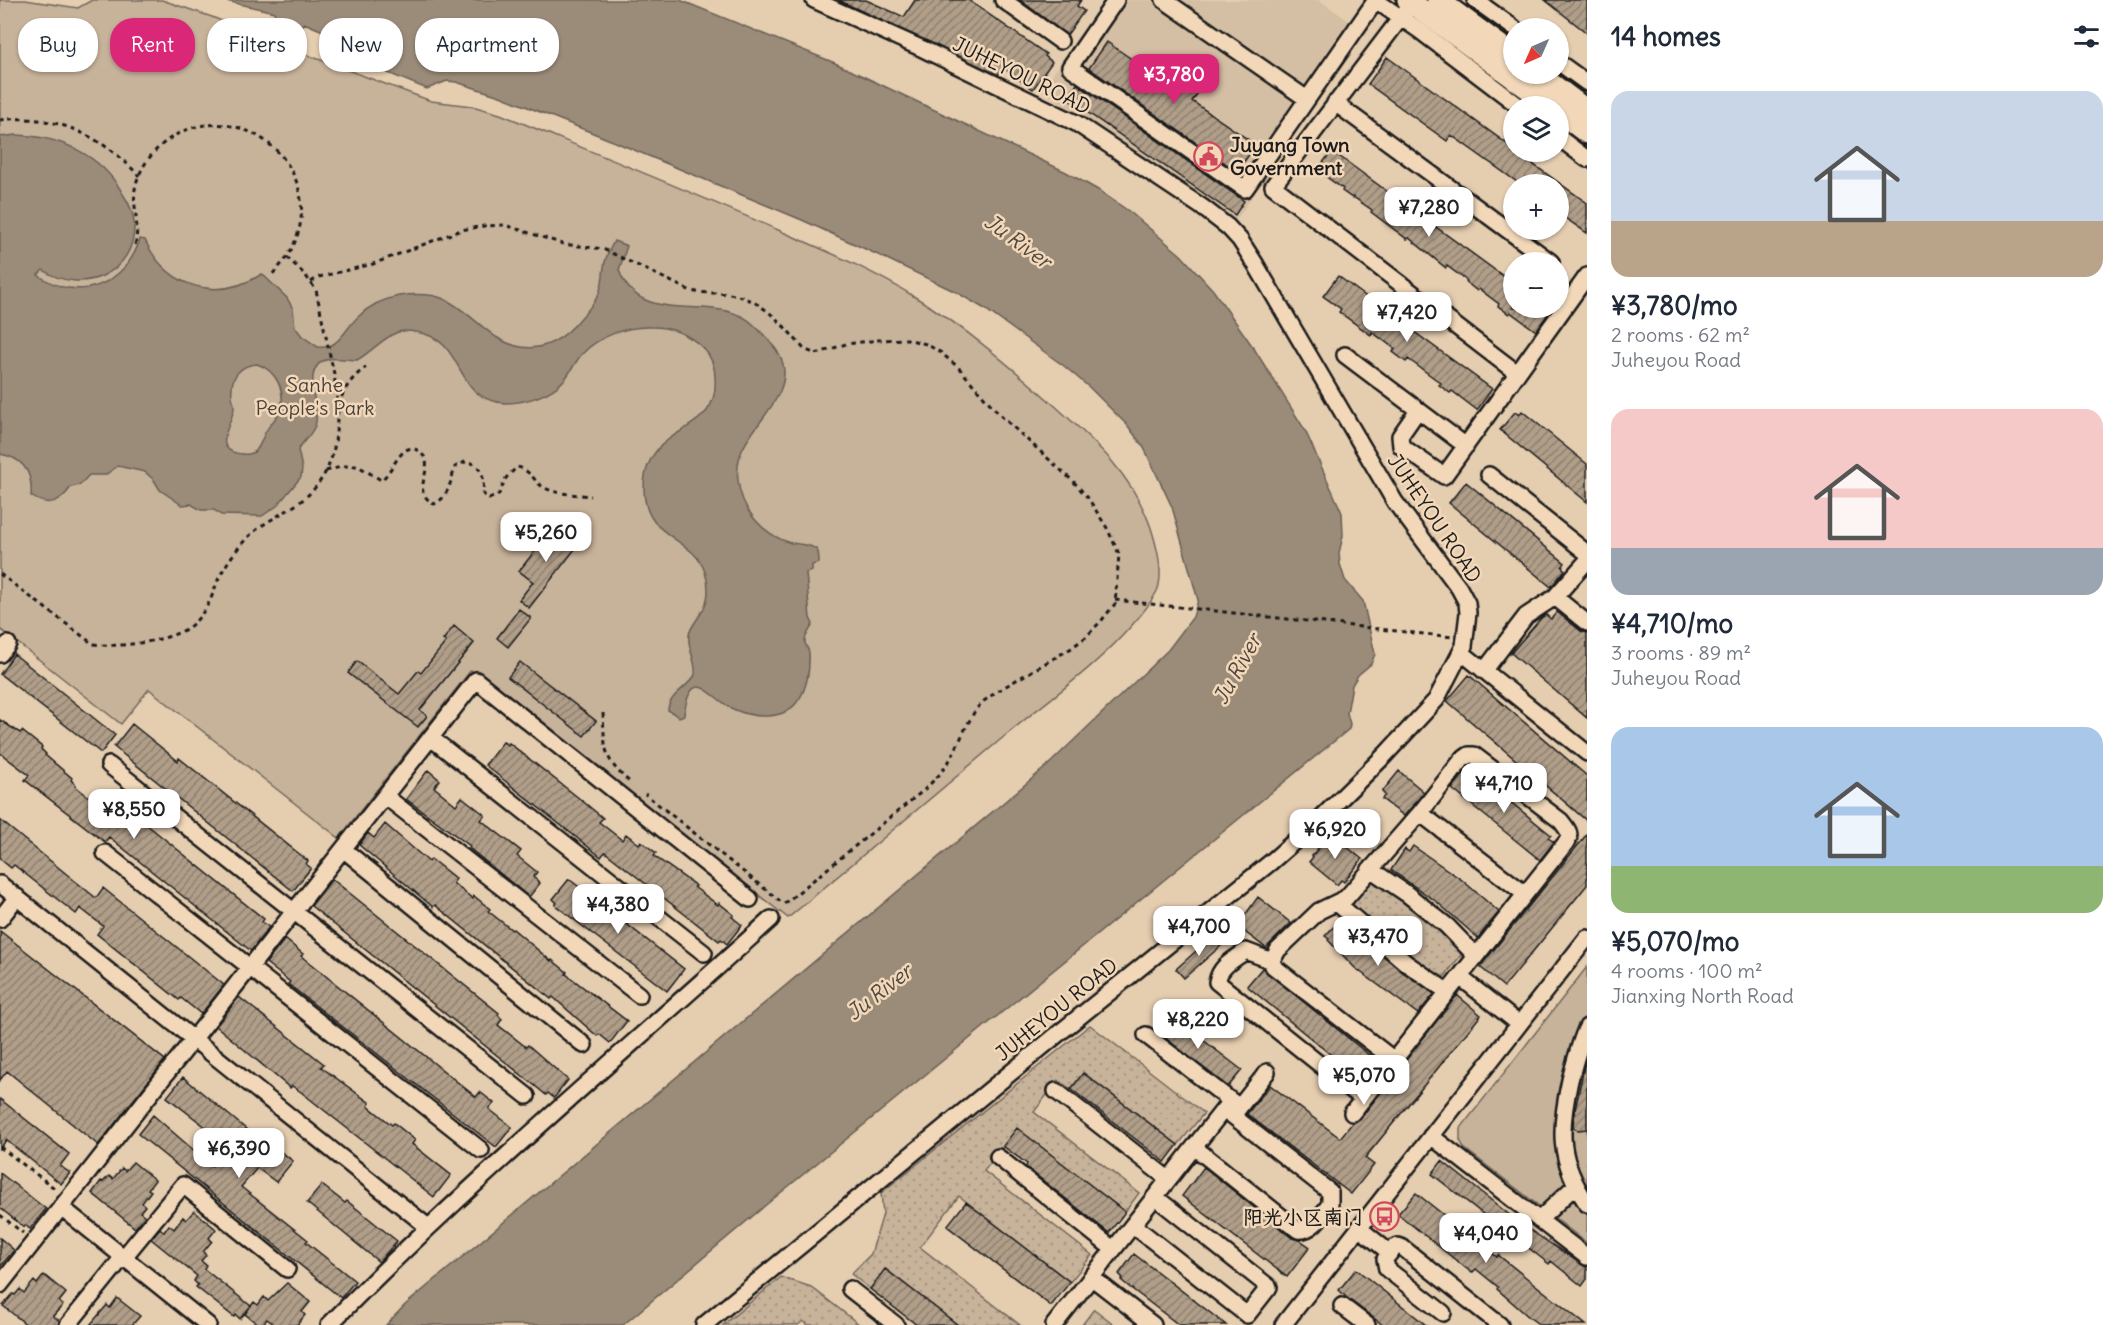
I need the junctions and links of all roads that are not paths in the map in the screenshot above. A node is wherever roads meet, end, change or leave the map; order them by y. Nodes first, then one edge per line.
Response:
1 (814, 0) edge
2 (1003, 0) edge
3 (1116, 0) edge
4 (1164, 0) edge
5 (1376, 0) edge
6 (1438, 0) edge
7 (1475, 0) edge
8 (1407, 7) edge
9 (1503, 20) edge
10 (1059, 40) dead end
11 (1503, 48) edge
12 (1569, 70) edge
13 (1587, 83) edge
14 (1551, 84) edge
15 (1508, 96) edge
16 (1537, 96) edge
17 (1307, 99) junction
18 (1335, 103) junction
19 (1587, 111) edge
20 (1569, 119) edge
21 (1587, 133) edge
22 (1569, 145) edge
23 (1587, 159) edge
24 (1537, 252) edge
25 (1587, 276) edge
26 (1345, 355) dead end
27 (1517, 373) junction
28 (1418, 410) junction
29 (1466, 446) junction
30 (1489, 475) dead end
31 (1587, 553) edge
32 (1587, 561) edge
33 (1555, 597) junction
34 (1587, 623) edge
35 (1463, 645) junction
36 (1484, 670) junction
37 (431, 738) junction
38 (1587, 753) edge
39 (109, 765) dead end
40 (385, 796) junction
41 (1420, 813) junction
42 (343, 849) junction
43 (105, 853) dead end
44 (1371, 869) junction
45 (0, 884) edge
46 (1525, 894) junction
47 (17, 897) junction
48 (750, 898) dead end
49 (1336, 903) junction
50 (294, 911) junction
51 (0, 919) edge
52 (771, 919) dead end
53 (1587, 938) edge
54 (704, 953) dead end
55 (1476, 957) junction
56 (1272, 961) junction
57 (250, 968) junction
58 (1460, 977) junction
59 (1448, 992) junction
60 (639, 995) dead end
61 (1519, 1024) junction
62 (1587, 1027) edge
63 (1146, 1035) dead end
64 (194, 1038) junction
65 (584, 1045) dead end
66 (1394, 1060) junction
67 (1268, 1072) dead end
68 (1056, 1091) dead end
69 (527, 1096) dead end
70 (1363, 1099) junction
71 (1236, 1112) junction
72 (1352, 1113) dead end
73 (1431, 1136) junction
74 (1194, 1147) junction
75 (481, 1150) dead end
76 (998, 1157) dead end
77 (1168, 1179) junction
78 (1576, 1185) junction
79 (1155, 1197) junction
80 (64, 1203) junction
81 (1587, 1203) edge
82 (1539, 1220) junction
83 (1133, 1225) junction
84 (428, 1227) junction
85 (1359, 1228) junction
86 (1113, 1249) junction
87 (1390, 1253) junction
88 (124, 1257) junction
89 (1587, 1257) edge
90 (287, 1269) dead end
91 (1091, 1277) junction
92 (0, 1285) edge
93 (850, 1289) dead end
94 (1342, 1306) dead end
95 (1443, 1313) dead end
96 (68, 1325) edge
97 (208, 1325) edge
98 (329, 1325) edge
99 (704, 1325) edge
100 (896, 1325) edge
101 (1054, 1325) edge
102 (1153, 1325) edge
103 (1283, 1325) edge
104 (1367, 1325) edge
105 (1500, 1325) edge

1 - 35 street, JUHEYOU ROAD
2 - 10 street
3 - 17 street
4 - 17 street
5 - 8 street
5 - 17 street
6 - 11 highway
7 - 9 street
8 - 15 street
8 - 16 highway
8 - 18 street
12 - 13 street
14 - 19 highway
18 - 24 street
18 - 27 street
20 - 21 highway
22 - 23 street
25 - 27 street
26 - 28 street
27 - 29 street
28 - 29 street
28 - 29 street
30 - 31 street
32 - 33 street
33 - 34 street
33 - 36 street
35 - 36 street
35 - 99 street, JUHEYOU ROAD
36 - 38 street
37 - 40 street
37 - 48 street
37 - 54 street
39 - 50 street
40 - 42 street
40 - 60 street
41 - 44 street
41 - 46 street
41 - 46 street
42 - 50 street
42 - 65 street
43 - 57 street
44 - 49 street
44 - 55 street
45 - 47 street
46 - 55 street
47 - 51 street
47 - 64 street
49 - 56 street
49 - 59 street
50 - 57 street
50 - 69 street
52 - 84 street
53 - 61 street
55 - 58 street
56 - 66 street
56 - 70 street
57 - 64 street
57 - 75 street
58 - 59 street
58 - 61 street
59 - 66 street
61 - 73 street
62 - 78 street
63 - 71 street
64 - 80 street
64 - 84 street
66 - 70 street
67 - 71 street
68 - 77 street
70 - 72 street
71 - 74 street
71 - 74 street
73 - 82 street
73 - 85 street
74 - 77 street
76 - 86 street
77 - 79 street
78 - 81 street
78 - 82 street
79 - 83 street
79 - 83 street
80 - 88 street
80 - 92 street
82 - 89 street
83 - 86 street
84 - 98 street
85 - 87 street
85 - 103 street
86 - 91 street
87 - 95 street
87 - 105 street
88 - 90 street
88 - 96 street
88 - 97 street
91 - 101 street
91 - 102 street
93 - 100 street
94 - 104 street

